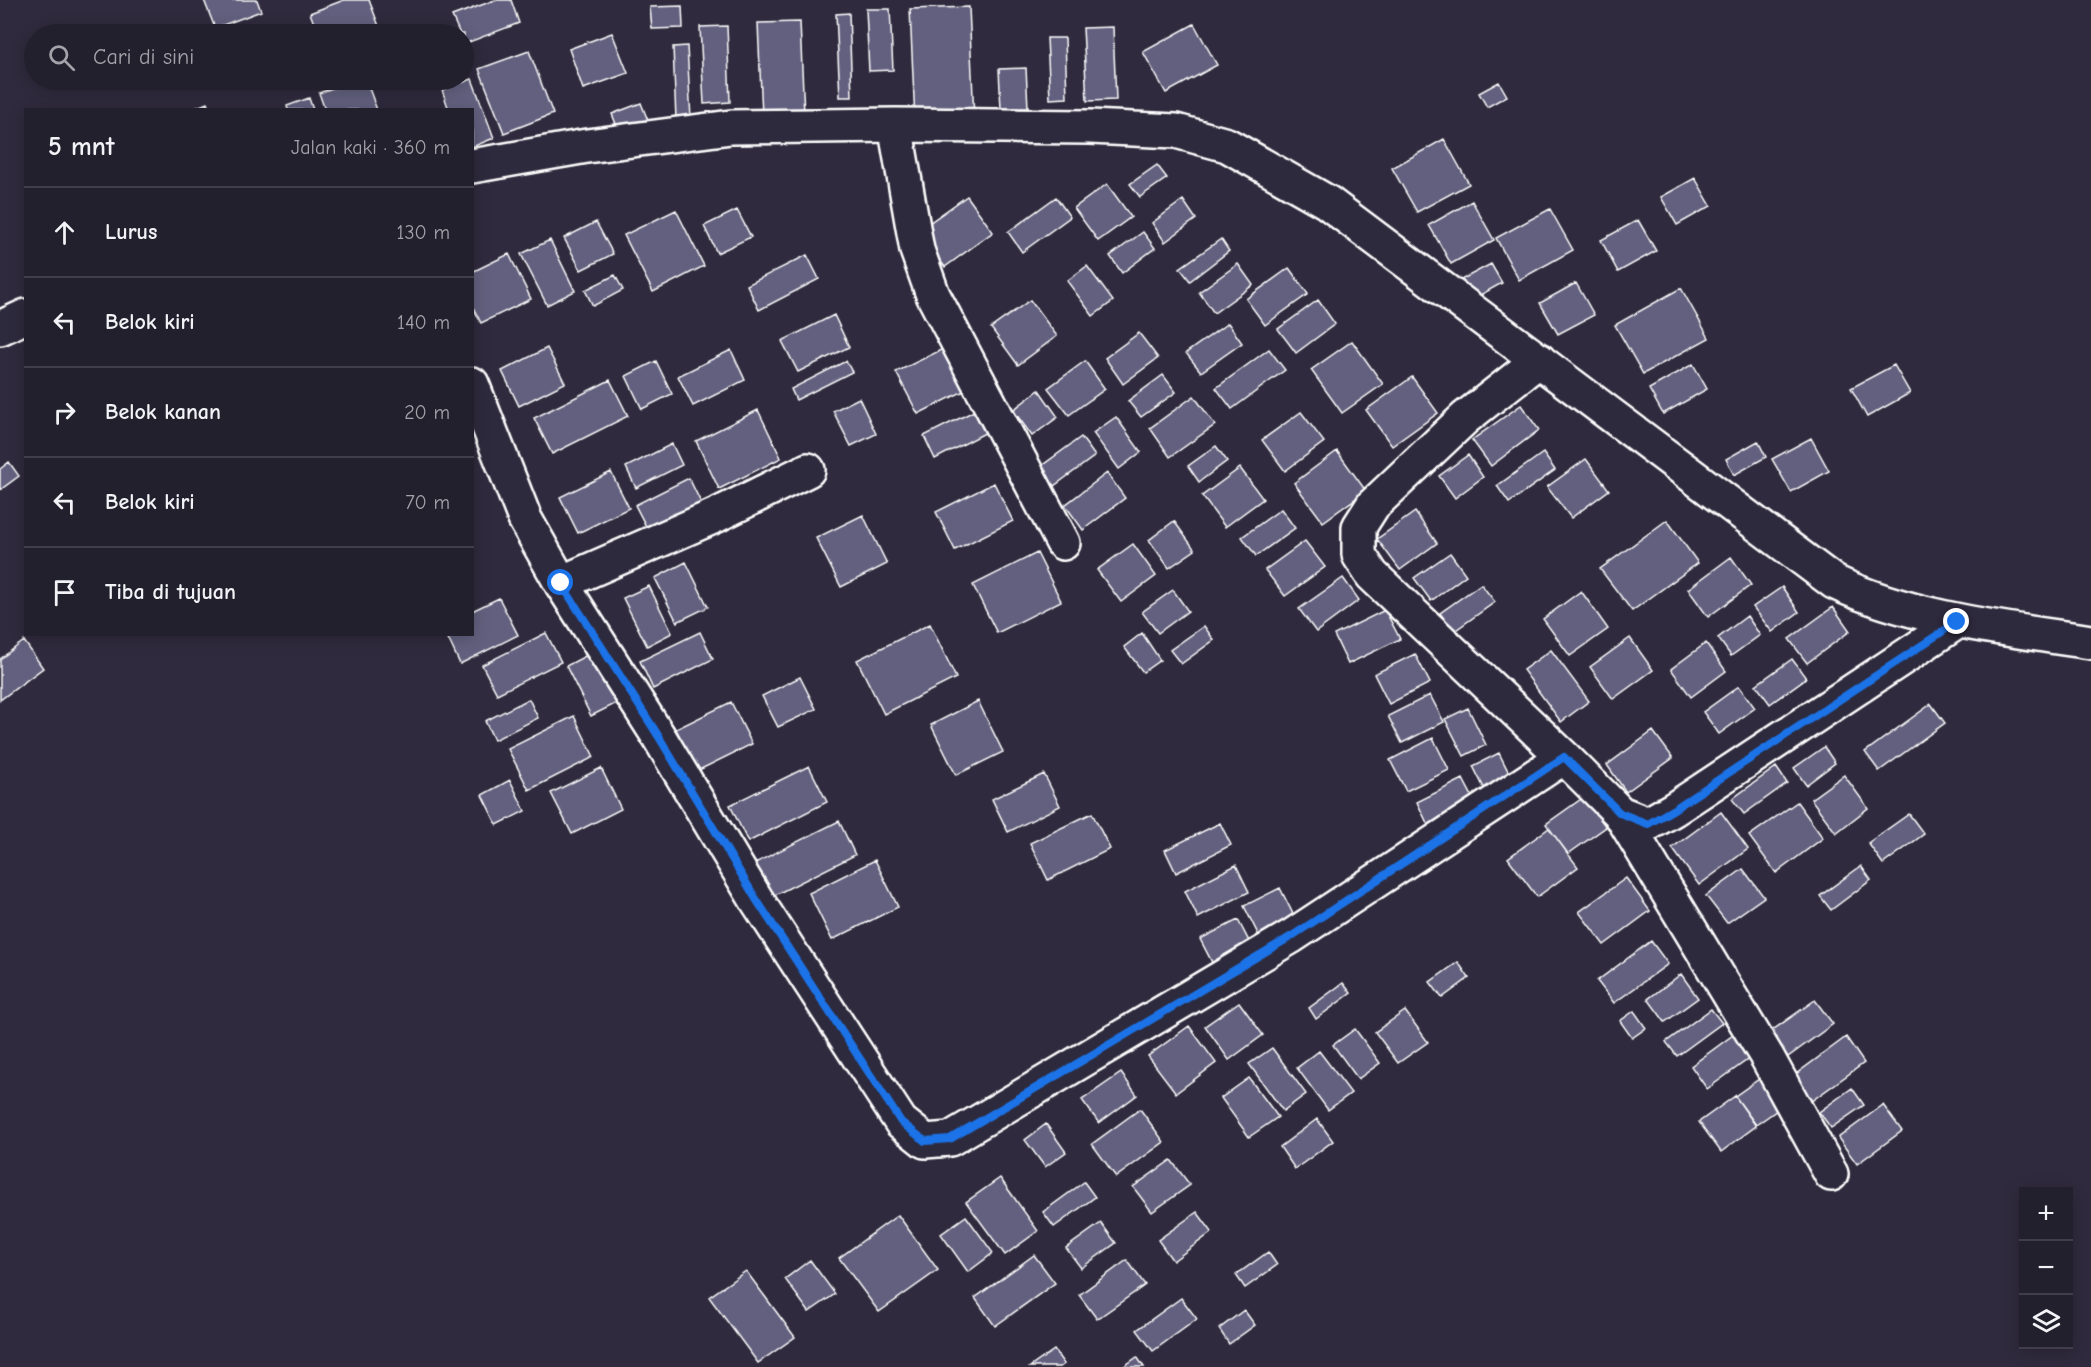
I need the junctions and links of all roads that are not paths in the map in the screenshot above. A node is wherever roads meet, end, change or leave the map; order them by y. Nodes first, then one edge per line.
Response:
1 (896, 125) junction
2 (474, 166) edge
3 (24, 317) edge
4 (0, 328) edge
5 (1539, 360) junction
6 (474, 389) edge
7 (808, 470) dead end
8 (1063, 543) dead end
9 (561, 583) junction
10 (1957, 622) junction
11 (2091, 642) edge
12 (1564, 757) junction
13 (1620, 813) junction
14 (1832, 1174) dead end

1 - 2 street
1 - 5 street
1 - 8 street
3 - 4 street
5 - 10 street
5 - 12 street
6 - 9 street
7 - 9 street
9 - 12 street
10 - 11 street
10 - 13 street
12 - 13 street
13 - 14 street

